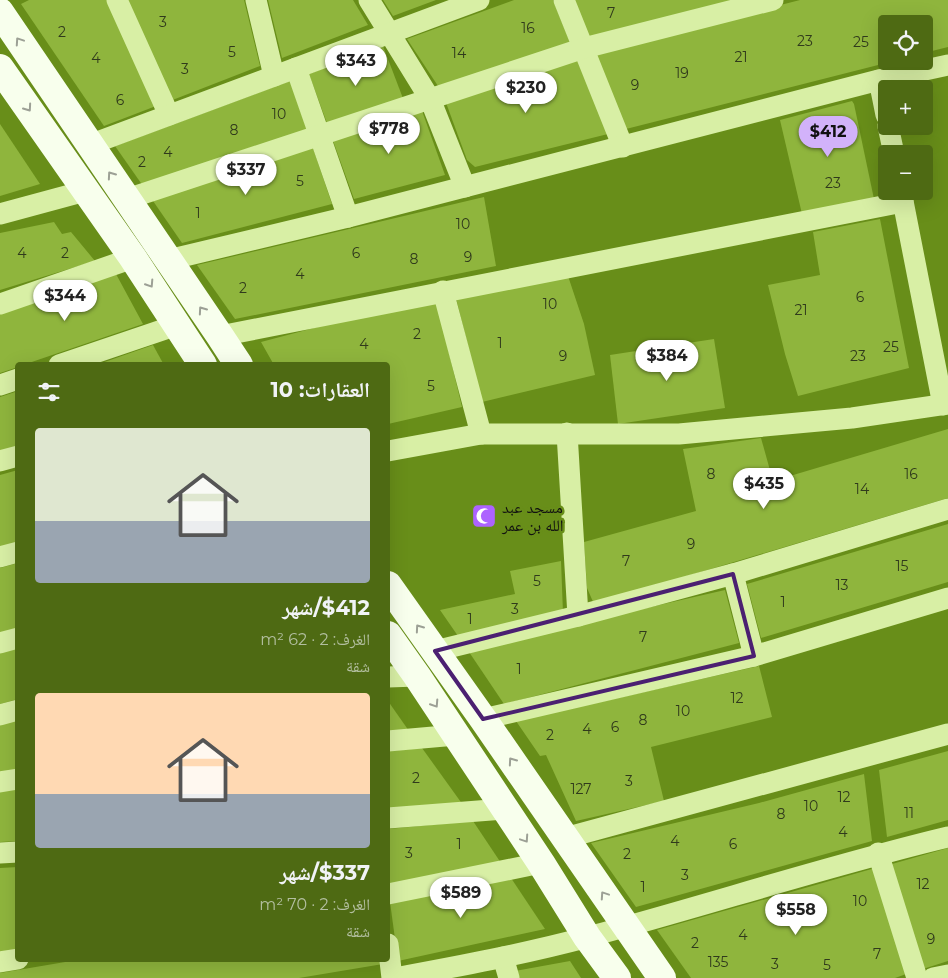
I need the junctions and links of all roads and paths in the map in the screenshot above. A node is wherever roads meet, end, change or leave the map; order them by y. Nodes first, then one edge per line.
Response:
1 (4, 0) edge
2 (117, 0) edge
3 (256, 0) edge
4 (369, 0) edge
5 (479, 0) edge
6 (564, 0) edge
7 (773, 0) edge
8 (0, 2) edge
9 (0, 12) edge
10 (389, 33) junction
11 (584, 48) junction
12 (948, 65) edge
13 (0, 68) edge
14 (296, 68) junction
15 (274, 76) junction
16 (878, 80) edge
17 (879, 80) edge
18 (430, 100) junction
19 (169, 115) junction
20 (319, 136) junction
21 (89, 145) junction
22 (623, 147) junction
23 (465, 187) junction
24 (85, 191) junction
25 (127, 199) junction
26 (883, 200) edge
27 (903, 200) edge
28 (0, 214) edge
29 (348, 217) junction
30 (133, 258) junction
31 (168, 260) junction
32 (443, 292) junction
33 (0, 304) edge
34 (177, 325) junction
35 (220, 336) junction
36 (68, 362) edge
37 (201, 362) edge
38 (237, 362) edge
39 (15, 380) edge
40 (0, 385) edge
41 (945, 405) edge
42 (567, 433) junction
43 (481, 434) junction
44 (390, 451) edge
45 (15, 457) edge
46 (0, 462) edge
47 (948, 510) edge
48 (15, 553) edge
49 (0, 557) edge
50 (733, 574) junction
51 (390, 588) edge
52 (948, 598) edge
53 (578, 616) junction
54 (390, 638) edge
55 (15, 639) edge
56 (0, 643) edge
57 (435, 651) junction
58 (754, 656) junction
59 (418, 676) junction
60 (390, 677) edge
61 (15, 711) edge
62 (0, 715) edge
63 (483, 719) junction
64 (948, 734) edge
65 (456, 735) junction
66 (390, 741) edge
67 (15, 780) edge
68 (0, 782) edge
69 (504, 809) junction
70 (390, 818) edge
71 (948, 836) edge
72 (565, 838) junction
73 (15, 852) edge
74 (0, 853) edge
75 (878, 853) junction
76 (541, 863) junction
77 (390, 894) edge
78 (626, 927) junction
79 (587, 937) junction
80 (390, 955) edge
81 (503, 958) junction
82 (15, 960) edge
83 (0, 962) edge
84 (948, 974) edge
85 (394, 978) edge
86 (509, 978) edge
87 (617, 978) edge
88 (662, 978) edge
89 (918, 978) edge
90 (933, 978) edge

1 - 8 street
2 - 19 street
3 - 15 street
4 - 10 street
5 - 10 street
6 - 11 street
7 - 11 street
21 -> 9 main road
10 - 14 street
10 - 18 street
11 - 18 street
11 - 22 street
12 - 17 street
13 -> 24 main road
14 - 15 street
14 - 20 street
15 - 19 street
16 - 22 street
18 - 20 street
18 - 23 street
19 - 21 street
20 - 25 street
20 - 29 street
25 -> 21 main road
22 - 23 street
23 - 29 street
24 - 28 street
24 - 30 main road
25 - 31 main road
26 - 32 street
27 - 41 street
29 - 31 street
30 - 33 street
30 -> 34 main road
35 -> 31 main road
32 - 35 street
32 - 43 street
34 - 36 street
34 - 37 main road
35 - 38 main road
39 - 40 street
41 - 42 street
42 - 43 street
42 - 53 street
43 - 44 street
45 - 46 street
47 - 50 street
48 - 49 street
50 - 53 street
50 - 58 street
57 -> 51 main road
52 - 58 street
53 - 57 street
54 - 59 main road
55 - 56 street
57 - 63 main road
58 - 63 street
59 - 60 street
59 -> 65 main road
61 - 62 street
72 -> 63 main road
64 - 72 street
65 - 66 street
65 - 69 main road
67 - 68 street
69 - 70 street
69 -> 76 main road
71 - 75 street
78 -> 72 main road
73 - 74 street
75 - 78 street
75 - 89 street
76 - 77 street
76 - 79 main road
78 - 79 street
78 - 88 main road
79 - 81 street
79 - 87 main road
80 - 85 street
81 - 85 street
81 - 86 street
82 - 83 street
84 - 90 street

